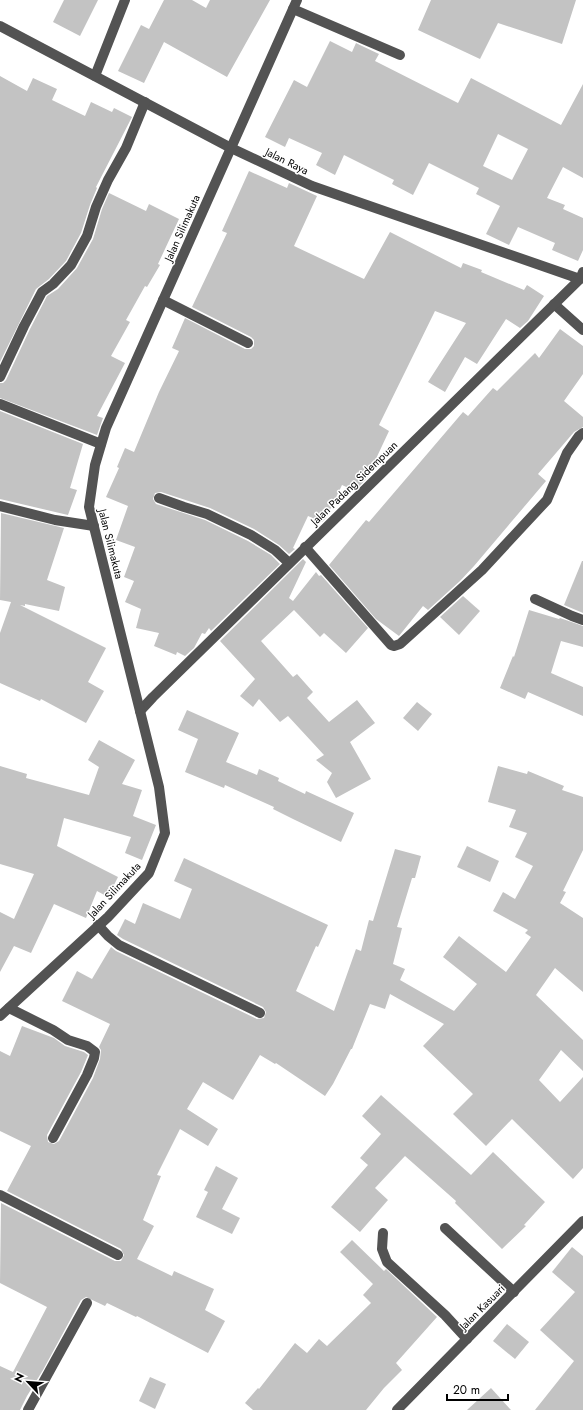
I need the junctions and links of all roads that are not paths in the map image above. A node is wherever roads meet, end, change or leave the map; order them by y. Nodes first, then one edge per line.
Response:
1 (125, 0) edge
2 (295, 4) edge
3 (0, 26) edge
4 (400, 55) dead end
5 (95, 76) junction
6 (144, 102) junction
7 (231, 148) junction
8 (581, 276) edge
9 (163, 300) junction
10 (554, 304) junction
11 (583, 330) edge
12 (248, 343) dead end
13 (0, 377) edge
14 (0, 404) edge
15 (583, 433) edge
16 (101, 444) junction
17 (159, 498) dead end
18 (0, 506) edge
19 (94, 526) junction
20 (305, 547) junction
21 (289, 563) junction
22 (535, 599) dead end
23 (583, 620) edge
24 (140, 711) junction
25 (98, 925) junction
26 (9, 1008) junction
27 (260, 1014) dead end
28 (0, 1016) edge
29 (53, 1138) dead end
30 (0, 1195) edge
31 (583, 1222) edge
32 (445, 1228) dead end
33 (384, 1233) dead end
34 (118, 1255) dead end
35 (514, 1292) junction
36 (87, 1303) dead end
37 (467, 1339) junction
38 (28, 1410) edge
39 (397, 1410) edge

1 - 5 street
2 - 4 street
2 - 7 street, Jalan Silimakuta
3 - 5 street, Jalan Raya
5 - 6 street, Jalan Raya
6 - 7 street, Jalan Raya
6 - 13 street
7 - 8 street, Jalan Raya
7 - 9 street, Jalan Silimakuta
8 - 10 street, Jalan Padang Sidempuan
9 - 12 street
9 - 16 street, Jalan Silimakuta
10 - 11 street
10 - 20 street, Jalan Padang Sidempuan
14 - 16 street
15 - 20 street
16 - 19 street, Jalan Silimakuta
17 - 21 street
18 - 19 street
19 - 24 street, Jalan Silimakuta
20 - 21 street, Jalan Padang Sidempuan
21 - 24 street, Jalan Padang Sidempuan
22 - 23 street
24 - 25 street, Jalan Silimakuta
25 - 26 street, Jalan Silimakuta
25 - 27 street
26 - 28 street, Jalan Silimakuta
26 - 29 street
30 - 34 street
31 - 35 street, Jalan Kasuari
32 - 35 street
33 - 37 street
35 - 37 street, Jalan Kasuari
36 - 38 street
37 - 39 street, Jalan Kasuari

